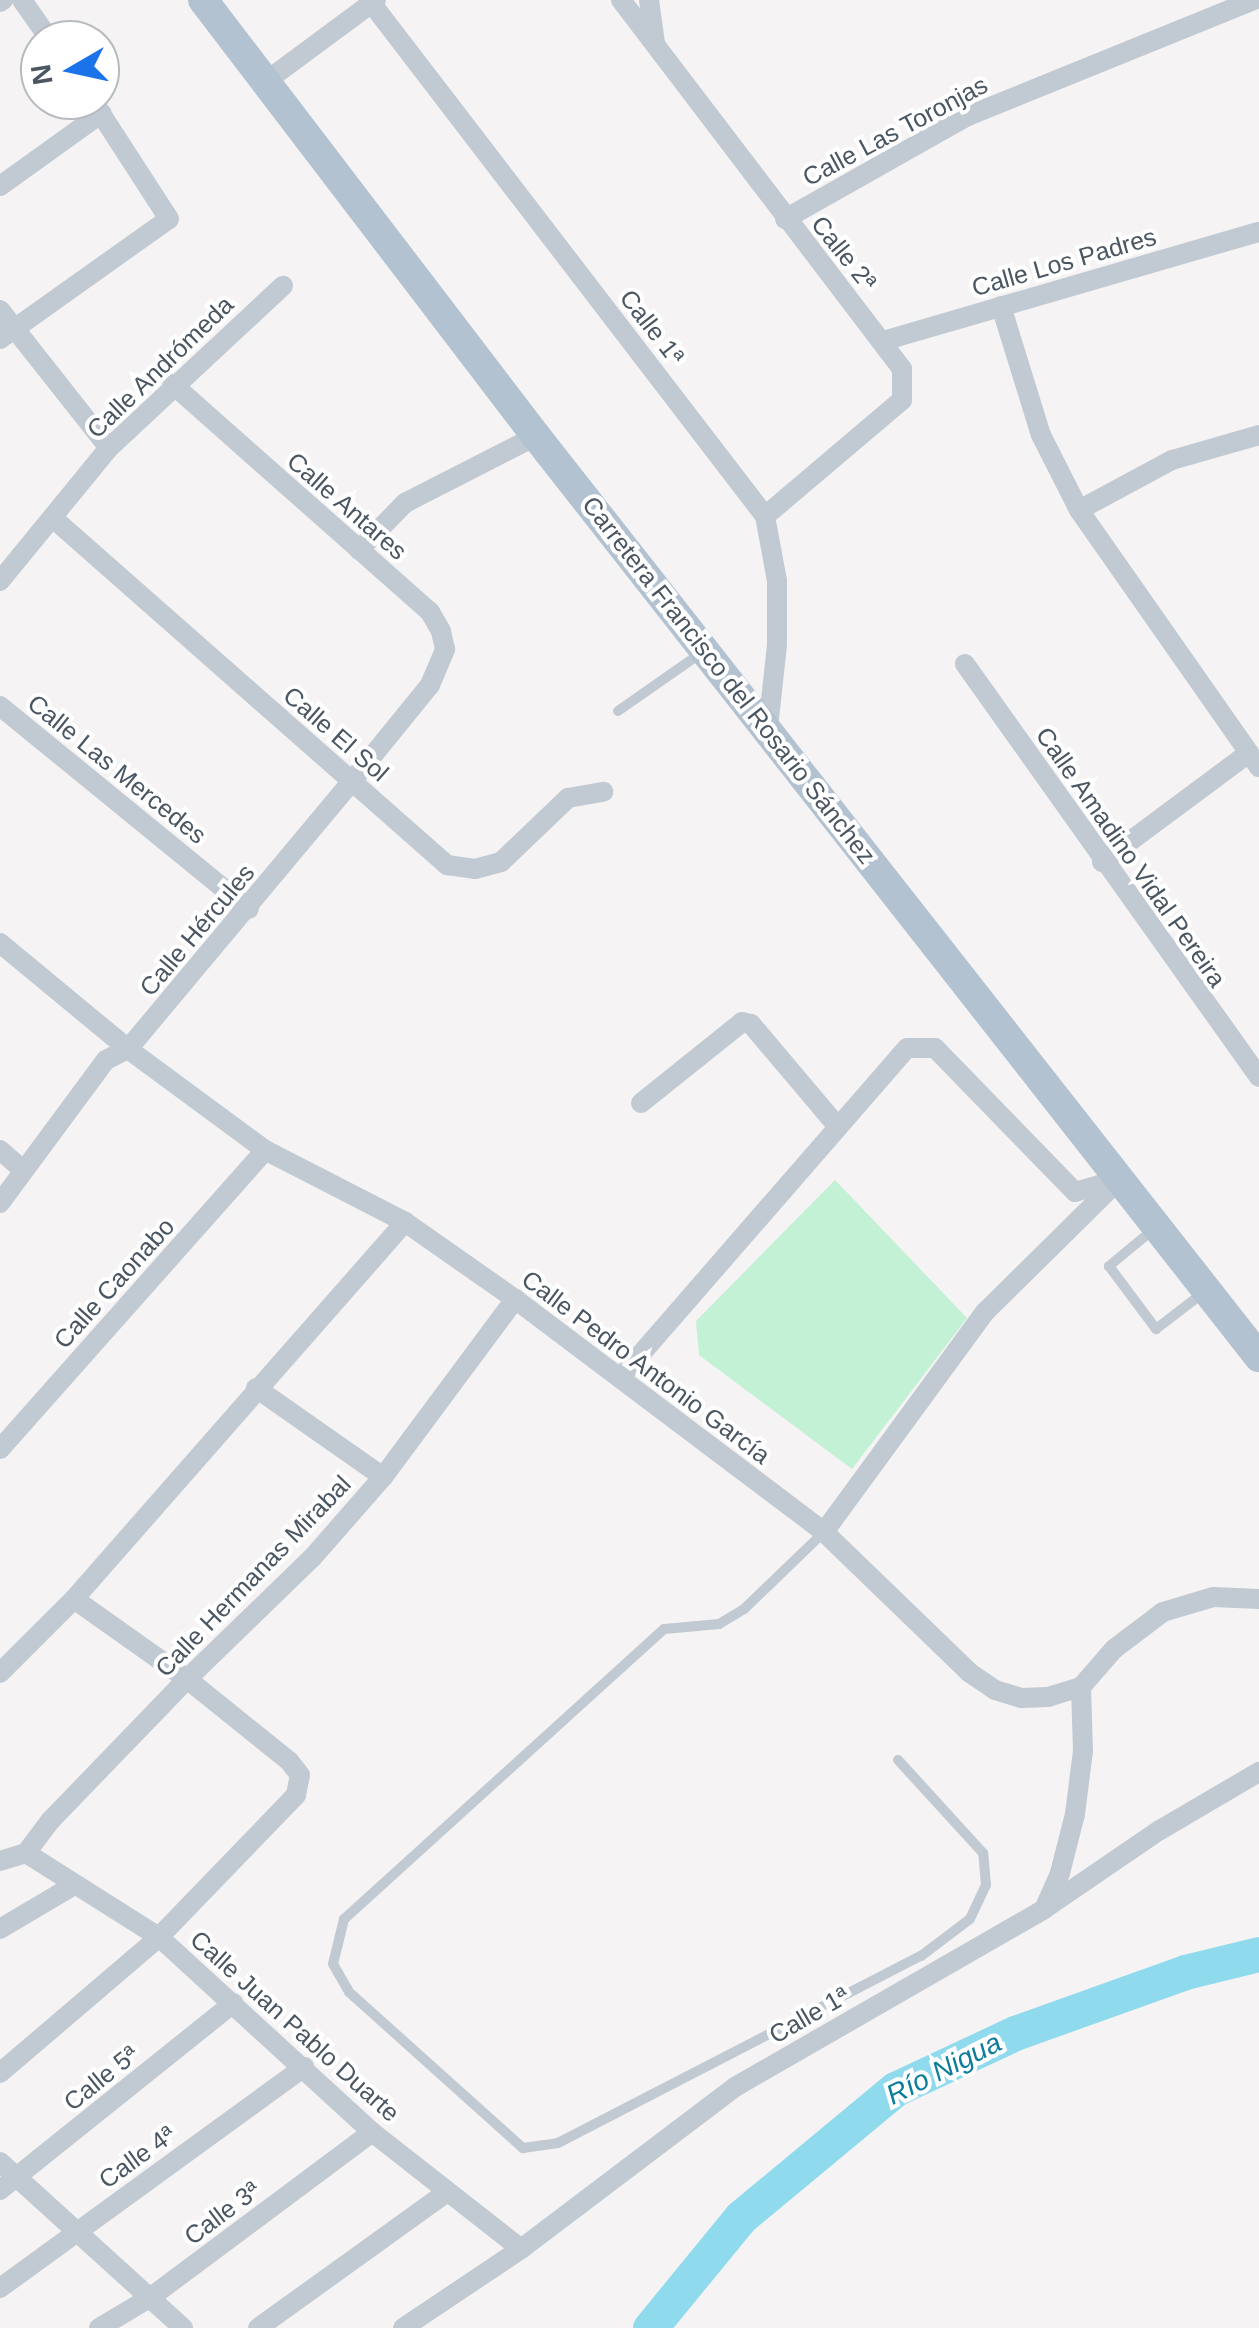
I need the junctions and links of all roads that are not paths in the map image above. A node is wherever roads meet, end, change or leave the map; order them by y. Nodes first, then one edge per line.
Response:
1 (203, 0) edge
2 (620, 0) edge
3 (649, 0) edge
4 (1253, 0) edge
5 (372, 1) edge
6 (656, 46) junction
7 (265, 82) junction
8 (81, 120) edge
9 (106, 120) edge
10 (0, 186) edge
11 (784, 219) junction
12 (1259, 232) edge
13 (283, 286) dead end
14 (1001, 306) junction
15 (0, 310) edge
16 (7, 334) edge
17 (883, 341) junction
18 (172, 384) junction
19 (1259, 435) edge
20 (536, 436) junction
21 (109, 448) junction
22 (1079, 510) junction
23 (766, 516) junction
24 (54, 519) junction
25 (358, 550) junction
26 (0, 581) edge
27 (706, 650) junction
28 (965, 664) dead end
29 (430, 684) joint
30 (0, 706) edge
31 (618, 711) dead end
32 (768, 728) junction
33 (1254, 760) edge
34 (352, 782) junction
35 (602, 792) dead end
36 (1102, 862) junction
37 (249, 908) junction
38 (0, 943) edge
39 (128, 1050) junction
40 (1259, 1078) edge
41 (641, 1103) dead end
42 (838, 1127) junction
43 (0, 1150) edge
44 (265, 1150) junction
45 (22, 1170) junction
46 (1120, 1178) junction
47 (0, 1202) edge
48 (405, 1222) junction
49 (1157, 1226) junction
50 (1207, 1289) junction
51 (515, 1299) junction
52 (1259, 1357) edge
53 (620, 1378) junction
54 (256, 1388) junction
55 (0, 1448) edge
56 (383, 1477) junction
57 (824, 1532) junction
58 (74, 1599) junction
59 (1259, 1599) edge
60 (0, 1673) edge
61 (187, 1678) junction
62 (1082, 1687) junction
63 (898, 1760) dead end
64 (1259, 1772) edge
65 (26, 1854) junction
66 (0, 1860) edge
67 (74, 1885) junction
68 (1044, 1909) junction
69 (0, 1930) edge
70 (160, 1936) junction
71 (233, 2003) junction
72 (304, 2067) junction
73 (0, 2073) edge
74 (372, 2132) junction
75 (0, 2162) edge
76 (19, 2177) junction
77 (0, 2190) edge
78 (446, 2193) junction
79 (80, 2230) junction
80 (521, 2249) junction
81 (0, 2288) edge
82 (152, 2296) junction
83 (99, 2328) edge
84 (183, 2328) edge
85 (258, 2328) edge
86 (402, 2328) edge

1 - 7 main road, Carretera Francisco del Rosario Sánchez
2 - 6 street, Calle 2ª
3 - 6 street
4 - 11 street, Calle Las Toronjas
5 - 7 street
5 - 23 street, Calle 1ª
6 - 11 street, Calle 2ª
7 - 20 main road, Carretera Francisco del Rosario Sánchez
8 - 10 street
9 - 16 street
11 - 17 street, Calle 2ª
12 - 14 street, Calle Los Padres
13 - 18 street, Calle Andrómeda
14 - 17 street, Calle Los Padres
14 - 22 street
15 - 16 street
16 - 21 street
17 - 23 street, Calle 2ª
18 - 21 street, Calle Andrómeda
18 - 25 street, Calle Antares
19 - 22 street
20 - 25 street
20 - 27 main road, Carretera Francisco del Rosario Sánchez
21 - 24 street, Calle Andrómeda
22 - 33 street
23 - 32 street, Calle 1ª
24 - 26 street, Calle Andrómeda
24 - 34 street, Calle El Sol
25 - 29 street, Calle Antares
27 - 31 lane
27 - 32 main road, Carretera Francisco del Rosario Sánchez
28 - 36 street, Calle Amadino Vidal Pereira
29 - 34 street, Calle Hércules
30 - 37 street, Calle Las Mercedes
32 - 46 main road, Carretera Francisco del Rosario Sánchez
33 - 36 street
34 - 35 street, Calle El Sol
34 - 37 street, Calle Hércules
36 - 40 street, Calle Amadino Vidal Pereira
37 - 39 street, Calle Hércules
38 - 39 street, Calle Pedro Antonio García
39 - 44 street, Calle Pedro Antonio García
39 - 45 street, Calle Hércules
41 - 42 street
42 - 46 street
42 - 53 street
43 - 45 street
44 - 48 street, Calle Pedro Antonio García
44 - 55 street, Calle Caonabo
45 - 47 street, Calle Hércules
46 - 49 main road, Carretera Francisco del Rosario Sánchez
46 - 57 street
48 - 51 street, Calle Pedro Antonio García
48 - 54 street
49 - 50 main road, Carretera Francisco del Rosario Sánchez
49 - 50 lane
50 - 52 main road, Carretera Francisco del Rosario Sánchez
51 - 53 street, Calle Pedro Antonio García
51 - 56 street, Calle Hermanas Mirabal
53 - 57 street, Calle Pedro Antonio García
54 - 56 street
54 - 58 street
56 - 61 street, Calle Hermanas Mirabal
57 - 62 street, Calle Pedro Antonio García
57 - 63 lane
58 - 60 street
58 - 61 street
59 - 62 street
61 - 65 street, Calle Hermanas Mirabal
61 - 70 street
62 - 68 street
64 - 68 street, Calle 1ª
65 - 66 street
65 - 67 street, Calle Juan Pablo Duarte
67 - 69 street
67 - 70 street, Calle Juan Pablo Duarte
68 - 80 street, Calle 1ª
70 - 71 street, Calle Juan Pablo Duarte
70 - 73 street
71 - 72 street, Calle Juan Pablo Duarte
71 - 76 street, Calle 5ª
72 - 74 street, Calle Juan Pablo Duarte
72 - 79 street, Calle 4ª
74 - 78 street, Calle Juan Pablo Duarte
74 - 82 street, Calle 3ª
75 - 76 street
76 - 77 street, Calle 5ª
76 - 79 street
78 - 80 street, Calle Juan Pablo Duarte
78 - 85 street
79 - 81 street, Calle 4ª
79 - 82 street
80 - 86 street, Calle 1ª
82 - 83 street, Calle 3ª
82 - 84 street

